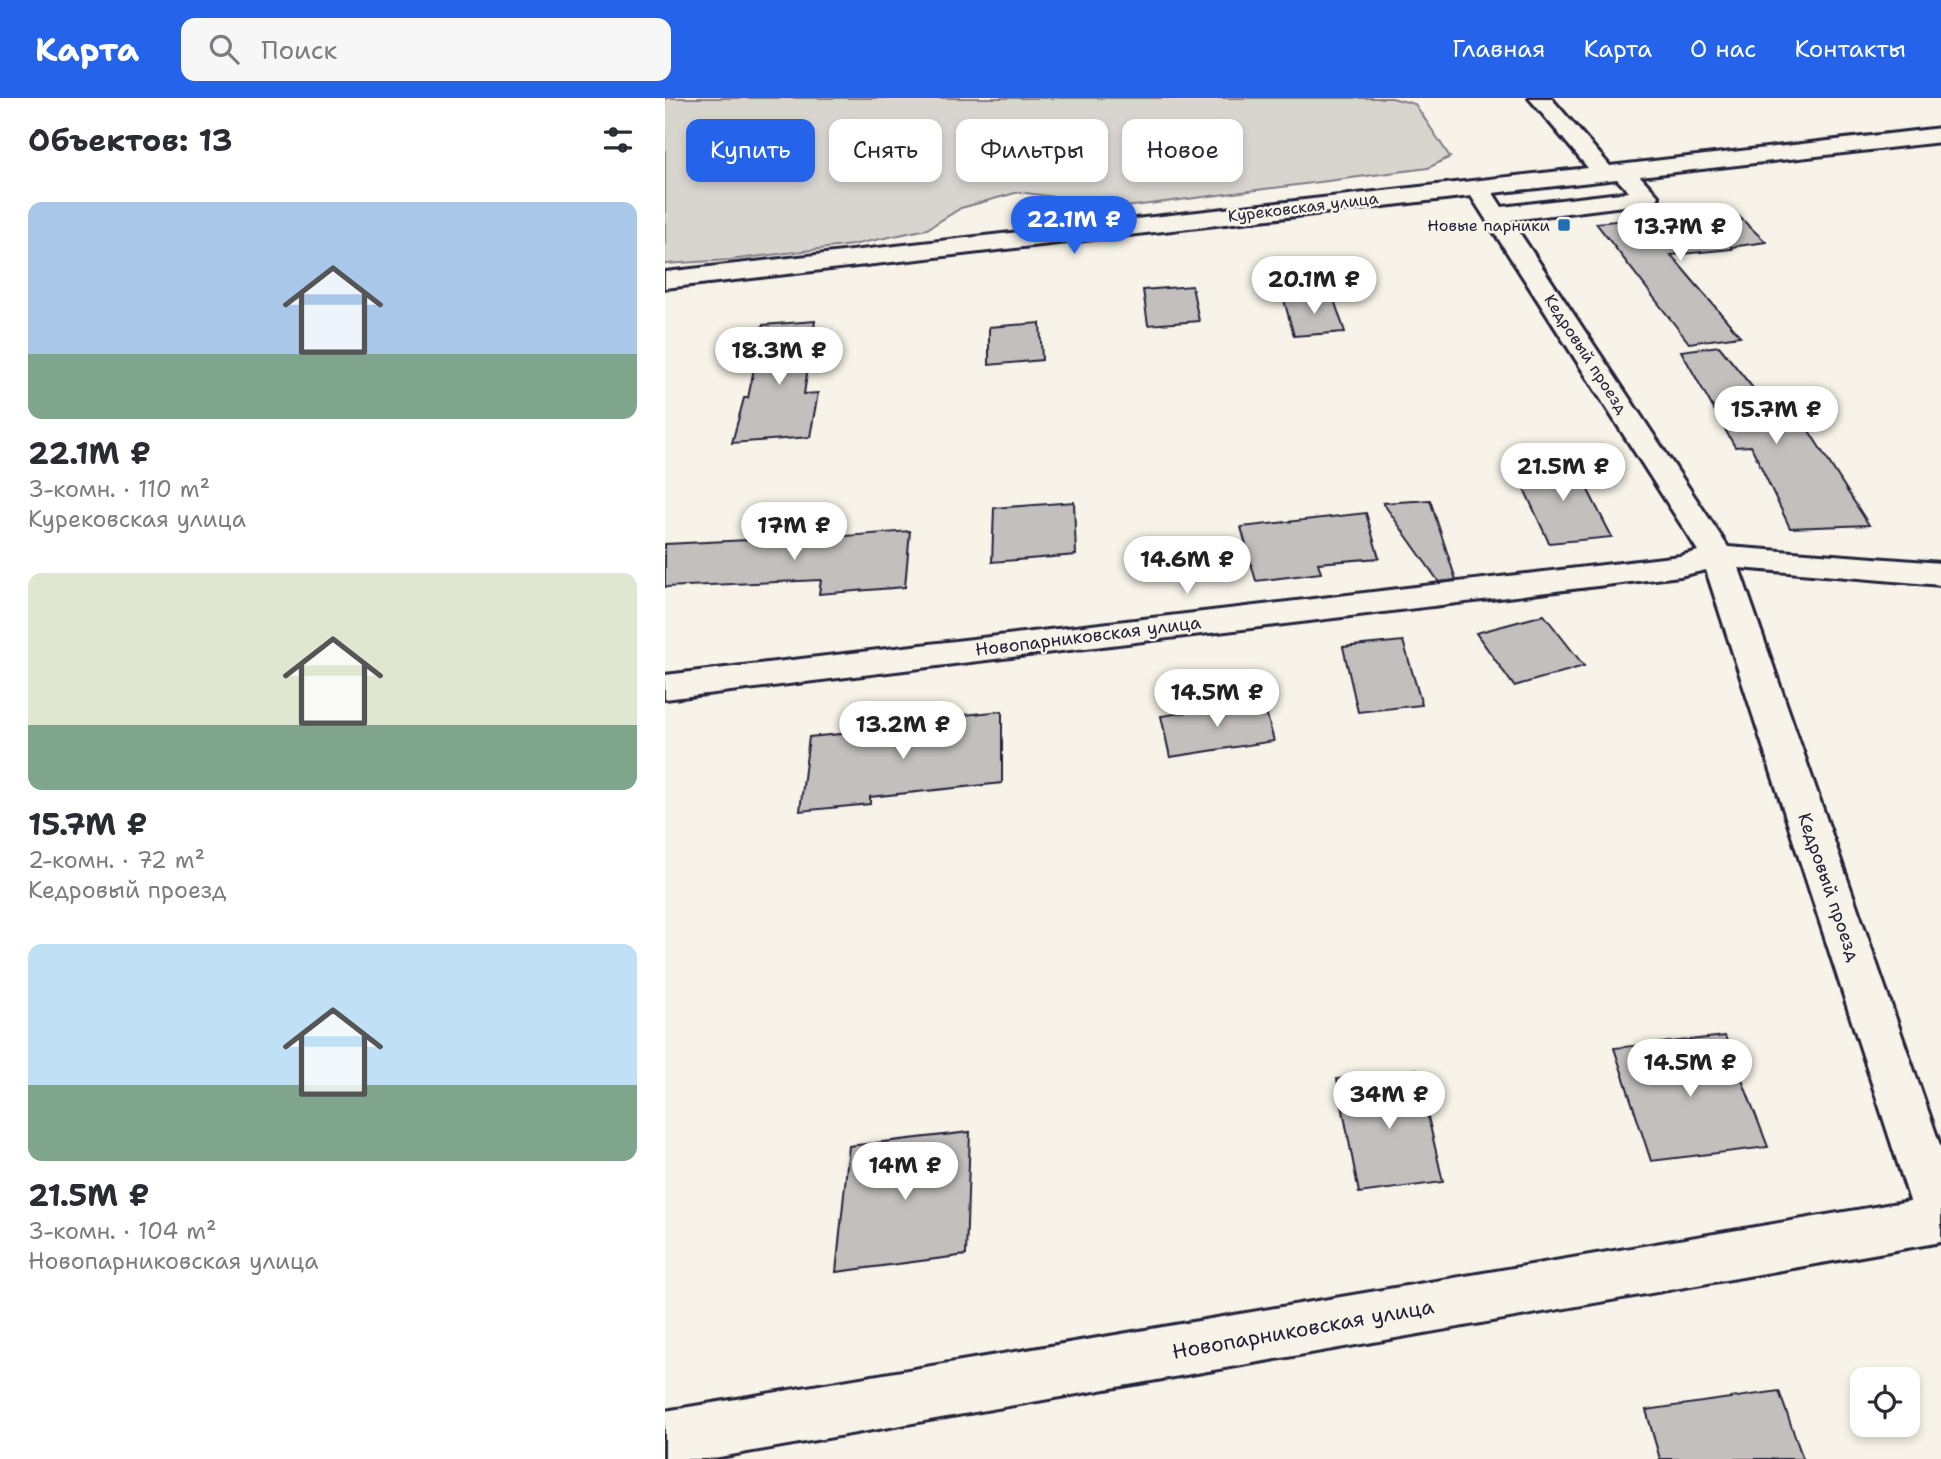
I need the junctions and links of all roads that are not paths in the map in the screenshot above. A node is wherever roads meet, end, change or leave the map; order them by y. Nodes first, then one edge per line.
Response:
1 (1540, 98) edge
2 (1941, 135) edge
3 (1612, 171) junction
4 (1487, 201) junction
5 (665, 280) edge
6 (1718, 556) junction
7 (1941, 574) edge
8 (665, 687) edge
9 (1941, 1219) edge
10 (665, 1439) edge

1 - 3 street
2 - 3 street, Курековская улица
3 - 4 street, Курековская улица
3 - 4 street
4 - 5 street, Курековская улица
4 - 6 street, Кедровый проезд
6 - 7 street
6 - 8 street, Новопарниковская улица
6 - 9 street, Кедровый проезд
9 - 10 street, Новопарниковская улица

